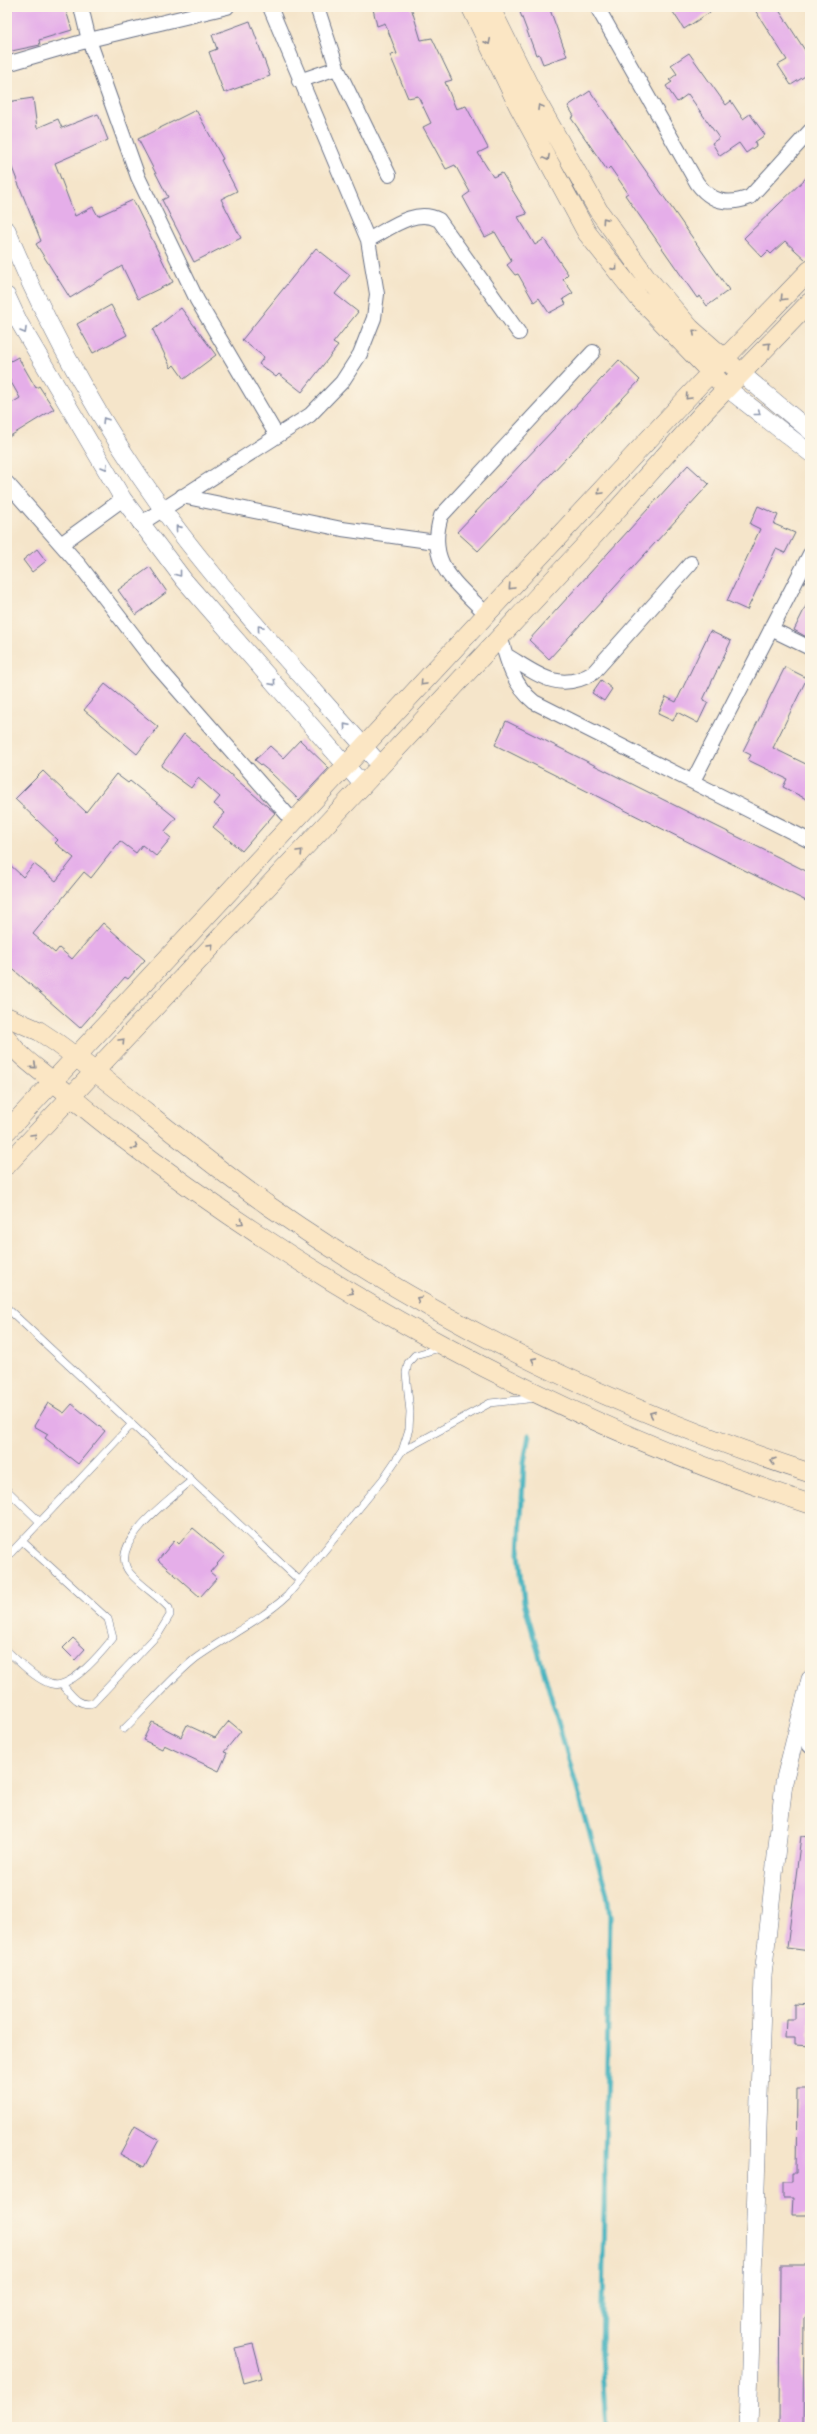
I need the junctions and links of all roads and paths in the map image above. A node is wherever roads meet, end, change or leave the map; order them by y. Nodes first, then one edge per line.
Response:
1 (81, 7) edge
2 (227, 7) edge
3 (270, 7) edge
4 (317, 7) edge
5 (471, 7) edge
6 (490, 7) edge
7 (597, 7) edge
8 (89, 40) junction
9 (7, 64) edge
10 (337, 68) junction
11 (300, 81) junction
12 (810, 131) edge
13 (389, 175) dead end
14 (7, 230) edge
15 (368, 240) junction
16 (810, 270) edge
17 (7, 296) edge
18 (810, 302) edge
19 (519, 333) dead end
20 (593, 352) dead end
21 (724, 358) junction
22 (711, 373) junction
23 (741, 373) junction
24 (728, 389) junction
25 (810, 432) edge
26 (277, 436) junction
27 (810, 453) edge
28 (7, 483) edge
29 (182, 496) junction
30 (123, 499) junction
31 (162, 508) junction
32 (140, 524) junction
33 (436, 542) junction
34 (61, 544) junction
35 (810, 554) edge
36 (691, 563) dead end
37 (486, 614) junction
38 (771, 629) junction
39 (500, 635) junction
40 (810, 648) edge
41 (506, 655) junction
42 (364, 747) junction
43 (346, 766) junction
44 (381, 766) junction
45 (692, 781) junction
46 (363, 785) junction
47 (293, 821) junction
48 (810, 841) edge
49 (7, 1017) edge
50 (7, 1038) edge
51 (75, 1056) junction
52 (94, 1071) junction
53 (52, 1080) junction
54 (70, 1098) junction
55 (7, 1131) edge
56 (7, 1165) edge
57 (7, 1308) edge
58 (446, 1346) junction
59 (547, 1397) junction
60 (132, 1424) junction
61 (402, 1451) junction
62 (810, 1473) edge
63 (192, 1480) junction
64 (7, 1490) edge
65 (810, 1504) edge
66 (40, 1522) junction
67 (22, 1541) junction
68 (7, 1557) edge
69 (299, 1580) junction
70 (7, 1651) edge
71 (810, 1679) edge
72 (62, 1684) junction
73 (797, 1728) junction
74 (124, 1729) dead end
75 (810, 1746) edge
76 (748, 2427) edge

1 - 8 street
2 - 8 street
3 - 11 street
4 - 10 street
5 -> 22 main road
21 -> 6 main road
7 - 12 street
8 - 9 street
8 - 26 street
10 - 11 street
10 - 13 street
11 - 15 street
31 -> 14 street
15 - 19 street
15 - 26 street
16 -> 21 main road
17 -> 30 street
23 -> 18 main road
20 - 33 street
21 - 22 main road
21 - 23 main road
22 - 24 main road
22 -> 37 main road
23 - 24 main road
23 - 25 street
24 -> 27 street
24 - 39 main road
26 - 29 street
28 - 34 street
29 - 31 street
29 - 33 street
30 - 32 street
30 - 34 street
31 - 32 street
42 -> 31 street
32 -> 43 street
33 - 37 street
34 - 47 street
35 - 38 street
36 - 41 street
37 -> 42 main road
38 - 40 street
38 - 45 street
39 - 41 street
39 - 44 main road
41 - 45 street
42 - 43 main road
42 - 44 street
43 - 46 street
43 - 47 main road
44 - 46 main road
45 - 48 street
52 -> 46 main road
47 - 51 main road
49 - 51 main road
50 -> 53 main road
51 - 52 main road
51 - 53 main road
52 - 54 main road
62 -> 52 main road
53 - 54 main road
53 - 55 main road
56 -> 54 main road
54 -> 58 main road
57 - 60 lane
58 - 59 main road
58 - 61 lane
59 - 61 lane
59 - 65 main road
60 - 63 lane
60 - 66 lane
61 - 69 lane
63 - 69 lane
63 - 72 lane
64 - 66 lane
66 - 67 lane
67 - 68 lane
67 - 72 lane
69 - 74 lane
70 - 72 lane
71 - 73 street
73 - 75 street
73 - 76 street

